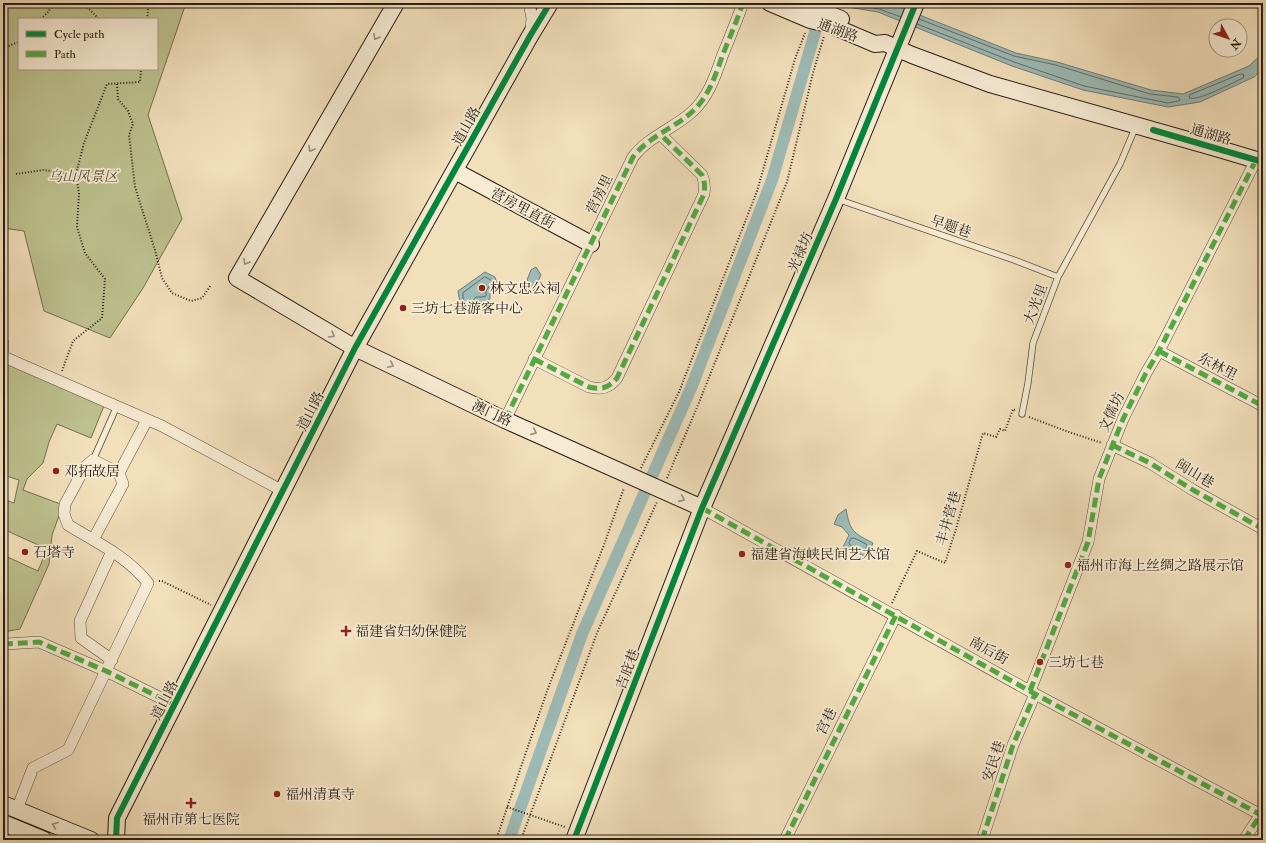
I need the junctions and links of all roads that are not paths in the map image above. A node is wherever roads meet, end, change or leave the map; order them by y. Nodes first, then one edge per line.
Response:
1 (396, 3) edge
2 (529, 3) edge
3 (550, 3) edge
4 (743, 3) edge
5 (770, 3) edge
6 (914, 7) edge
7 (809, 10) edge
8 (530, 36) junction
9 (891, 46) junction
10 (1136, 126) junction
11 (660, 134) junction
12 (1260, 161) edge
13 (455, 171) junction
14 (836, 199) junction
15 (591, 244) junction
16 (1058, 277) junction
17 (3, 343) edge
18 (355, 348) junction
19 (1159, 352) junction
20 (3, 358) edge
21 (534, 359) junction
22 (116, 406) junction
23 (1263, 406) edge
24 (1022, 414) road end
25 (147, 420) junction
26 (505, 420) junction
27 (1112, 444) junction
28 (93, 460) junction
29 (119, 473) junction
30 (283, 491) junction
31 (702, 508) junction
32 (1263, 529) edge
33 (93, 540) junction
34 (112, 551) junction
35 (892, 613) junction
36 (3, 643) edge
37 (112, 660) junction
38 (106, 671) junction
39 (1033, 692) junction
40 (175, 705) junction
41 (10, 806) edge
42 (1262, 814) edge
43 (3, 823) edge
44 (576, 836) edge
45 (44, 840) edge
46 (91, 840) edge
47 (116, 840) edge
48 (784, 840) edge
49 (982, 840) edge
50 (1244, 840) edge

1 -> 18 street, 澳门路
2 - 8 street
3 - 8 street, 道山路
4 - 11 street, 营房里
5 - 7 street, 通湖路
6 - 9 street, 光禄坊
7 - 9 street, 通湖路
8 - 13 street, 道山路
9 - 10 street, 通湖路
9 - 14 street, 光禄坊
10 - 12 street, 通湖路
10 - 16 lane, 大光里
11 - 15 street, 营房里
11 - 21 street
12 - 19 street, 文儒坊
13 - 15 street, 营房里直街
13 - 18 street, 道山路
14 - 16 lane, 早题巷
14 - 31 street, 光禄坊
15 - 21 street, 营房里
16 - 24 lane, 大光里
17 - 20 street
18 -> 26 street, 澳门路
18 - 30 street, 道山路
19 - 23 street, 东林里
19 - 27 street, 文儒坊
20 - 22 street
21 - 26 street, 营房里
22 - 25 street
22 - 28 lane
25 - 29 street
25 - 30 street
26 -> 31 street, 澳门路
27 - 32 street, 闽山巷
27 - 39 street, 文儒坊
28 - 29 street
28 - 33 street
29 - 33 street
30 - 40 street, 道山路
31 - 35 street, 南后街
31 - 44 street, 吉庇巷
33 - 34 street
34 - 37 street
34 - 37 street
35 - 39 street, 南后街
35 - 48 street, 宫巷
36 - 38 street
37 - 38 street
38 - 40 street
38 - 41 street
39 - 42 street, 南后街
39 - 49 street, 安民巷
40 - 47 street, 道山路
46 -> 41 street
42 - 50 street
43 - 45 street

